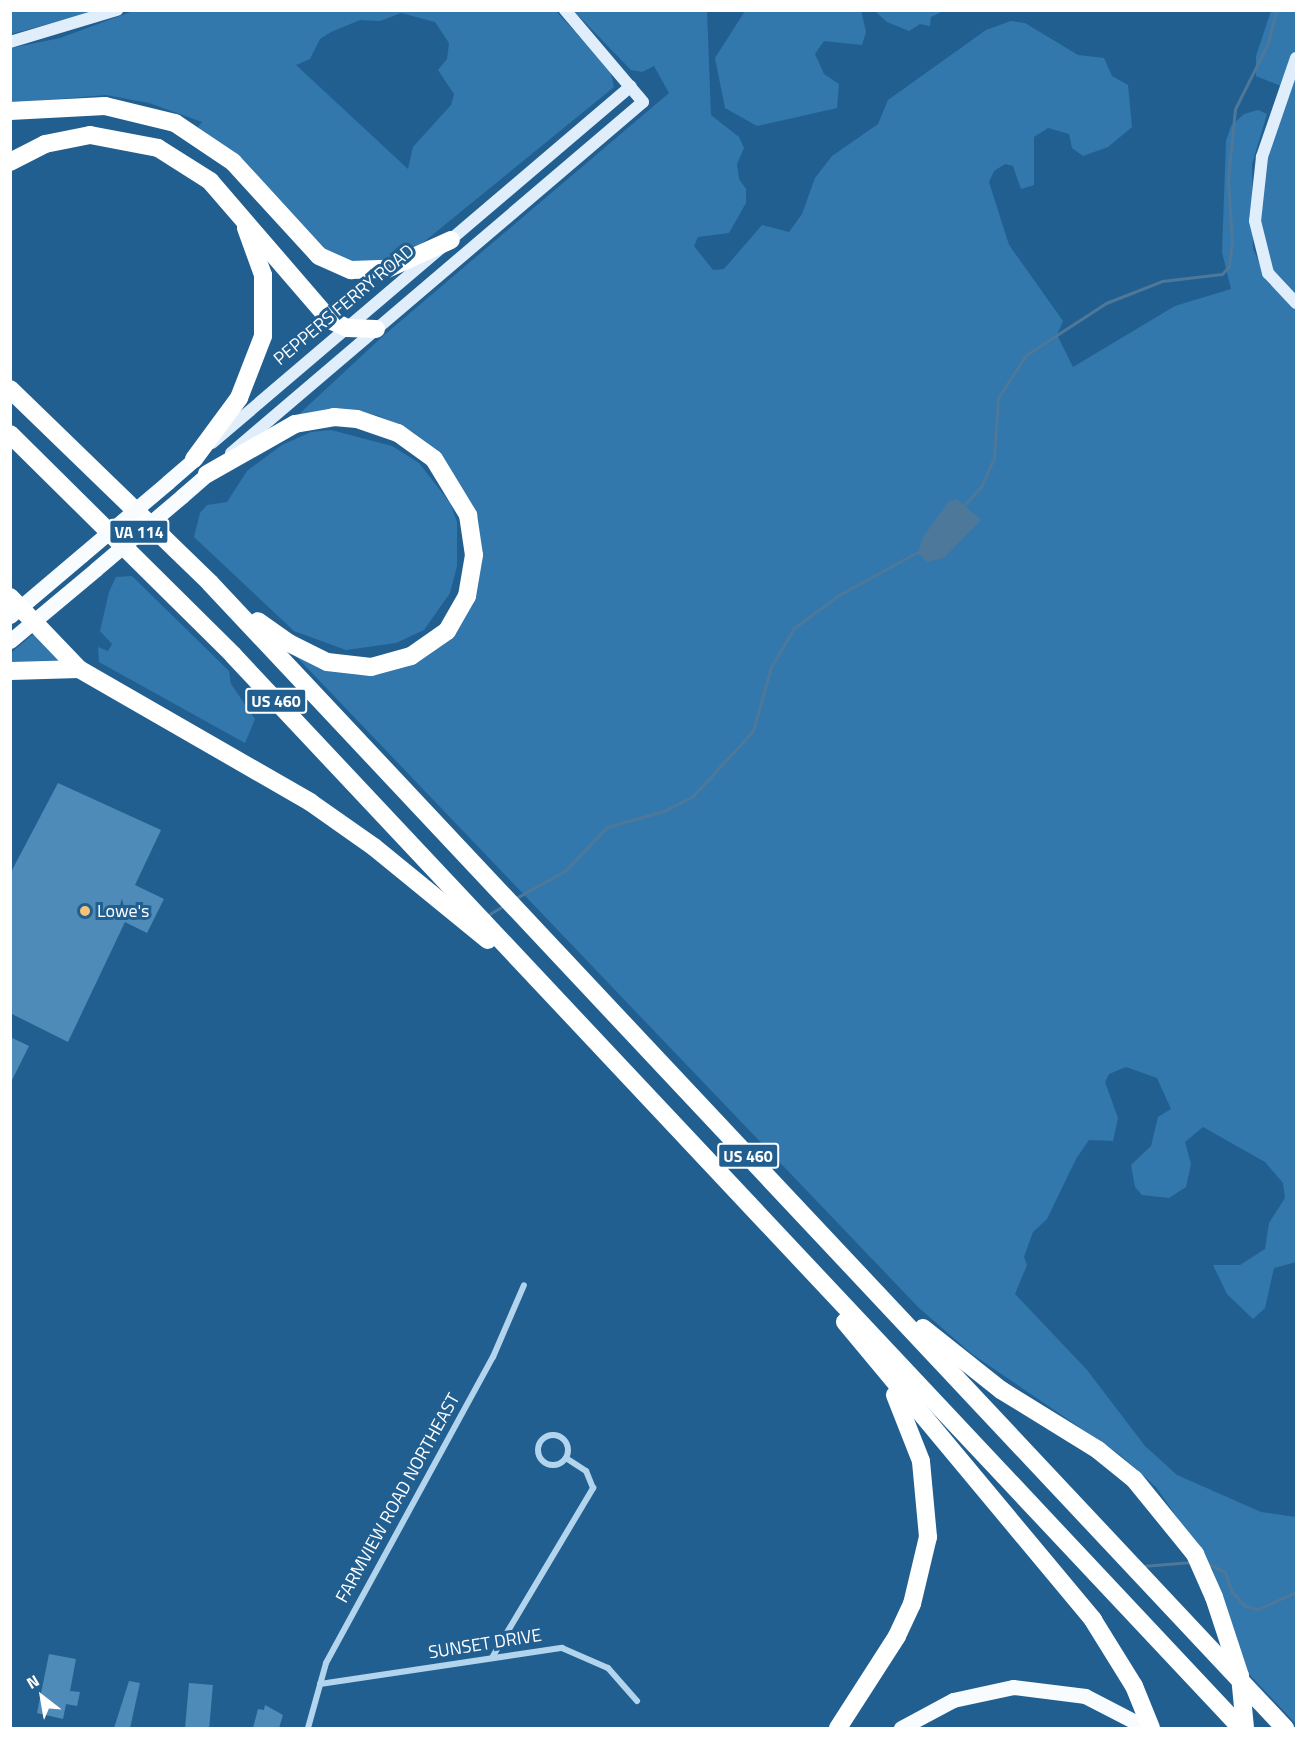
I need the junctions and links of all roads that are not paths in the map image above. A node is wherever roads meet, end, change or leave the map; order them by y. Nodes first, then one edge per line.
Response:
1 (117, 10) edge
2 (565, 10) edge
3 (10, 42) edge
4 (1296, 58) edge
5 (632, 86) junction
6 (10, 111) edge
7 (10, 162) edge
8 (225, 197) junction
9 (451, 240) junction
10 (1296, 303) edge
11 (347, 328) junction
12 (376, 329) junction
13 (10, 380) edge
14 (10, 389) edge
15 (30, 406) junction
16 (10, 434) edge
17 (194, 459) junction
18 (207, 474) junction
19 (210, 583) junction
20 (14, 607) edge
21 (32, 623) junction
22 (10, 641) edge
23 (79, 669) junction
24 (10, 671) edge
25 (534, 975) junction
26 (751, 1206) junction
27 (825, 1238) junction
28 (524, 1285) dead end
29 (882, 1369) junction
30 (566, 1458) junction
31 (493, 1656) junction
32 (320, 1684) junction
33 (637, 1701) dead end
34 (308, 1728) edge
35 (838, 1728) edge
36 (901, 1728) edge
37 (1149, 1728) edge
38 (1240, 1728) edge
39 (1245, 1728) edge
40 (1286, 1728) edge

1 - 3 street
2 - 5 street
4 - 10 street
5 - 9 street, PEPPERS FERRY ROAD / VA 114
5 - 12 street, VA 114
6 - 9 highway
7 - 8 highway
8 - 11 highway
8 - 17 highway
9 - 11 street, PEPPERS FERRY ROAD / VA 114
11 - 12 highway
11 - 17 street, PEPPERS FERRY ROAD / VA 114
12 - 18 street, VA 114
13 - 15 highway
14 - 15 highway, US 460
15 - 19 highway, US 460
16 - 25 highway, US 460
17 - 20 main road, PEPPERS FERRY ROAD / VA 114, bridge
18 - 19 highway
18 - 21 main road, VA 114, bridge
19 - 27 highway, US 460
20 - 21 highway
21 - 22 main road, VA 114
21 - 23 highway
23 - 24 highway
23 - 25 highway
25 - 26 highway, US 460
26 - 29 highway
26 - 38 highway, US 460
27 - 39 highway, bridge
27 - 40 highway, US 460
28 - 32 street, FARMVIEW ROAD NORTHEAST
29 - 35 highway
29 - 37 highway
30 - 30 street
30 - 31 street
31 - 32 street, SUNSET DRIVE
31 - 33 street, SUNSET DRIVE
32 - 34 street, FARMVIEW ROAD NORTHEAST
36 - 37 main road

